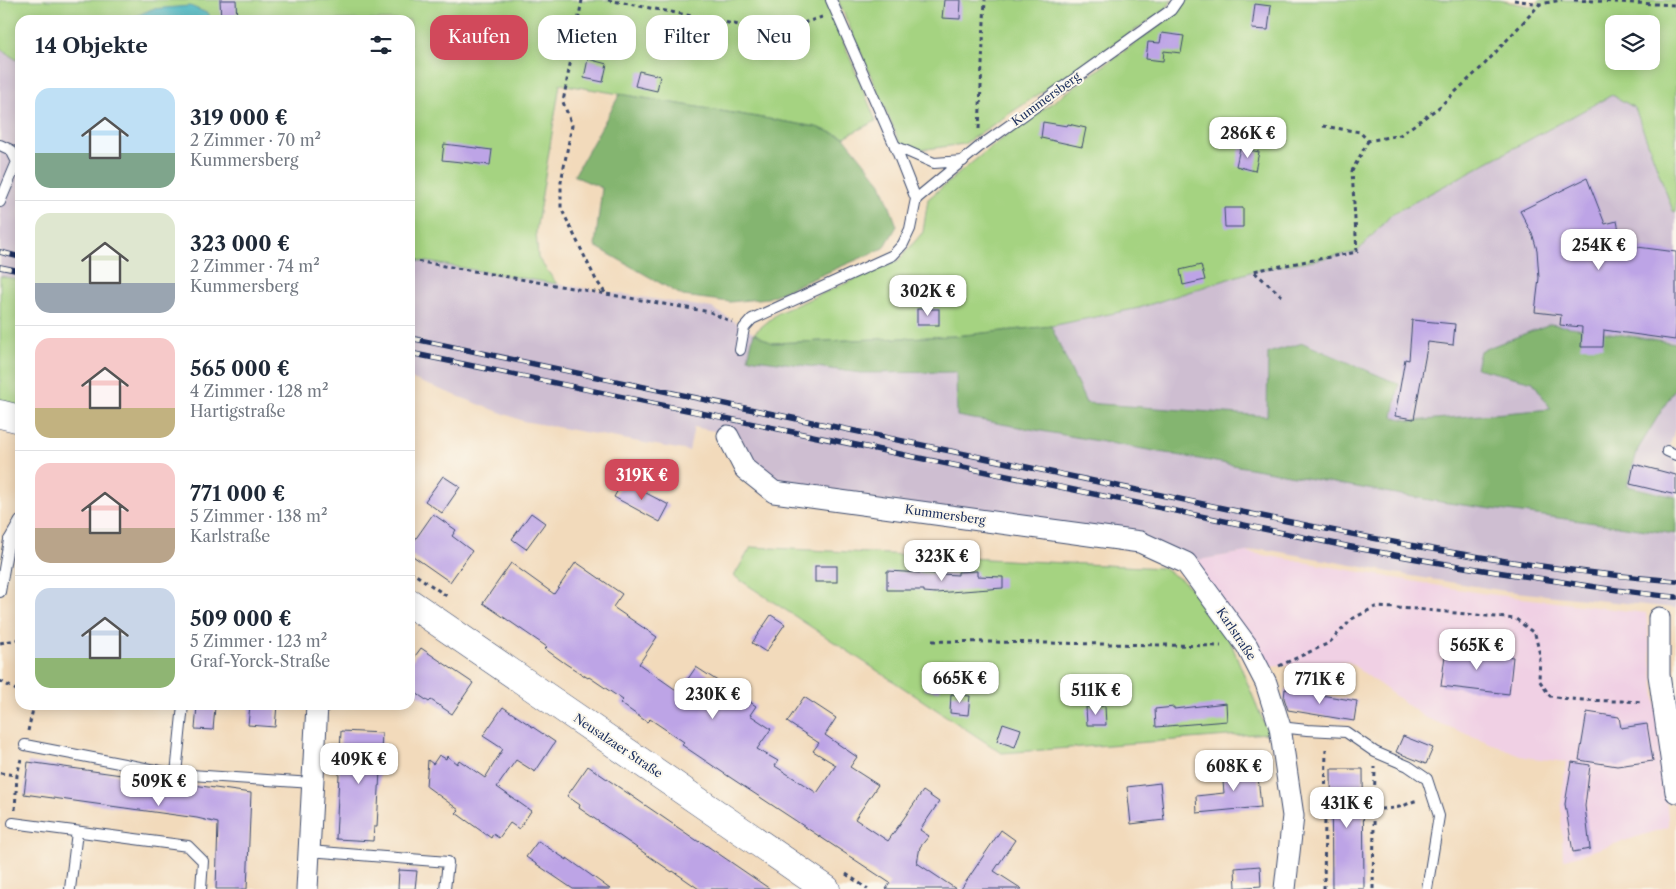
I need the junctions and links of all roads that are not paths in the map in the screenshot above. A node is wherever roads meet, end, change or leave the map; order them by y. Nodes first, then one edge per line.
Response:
1 (831, 0) edge
2 (1178, 0) edge
3 (0, 144) edge
4 (895, 146) junction
5 (15, 158) edge
6 (963, 161) junction
7 (15, 167) edge
8 (916, 200) junction
9 (0, 202) edge
10 (740, 350) dead end
11 (0, 414) edge
12 (15, 417) edge
13 (728, 436) dead end
14 (15, 530) edge
15 (9, 540) junction
16 (15, 543) edge
17 (1186, 563) joint
18 (0, 592) edge
19 (415, 606) edge
20 (1658, 618) dead end
21 (182, 710) edge
22 (317, 710) edge
23 (1280, 727) junction
24 (25, 744) road end
25 (176, 774) junction
26 (312, 783) junction
27 (1676, 792) edge
28 (13, 823) road end
29 (77, 832) junction
30 (309, 851) junction
31 (70, 889) edge
32 (201, 889) edge
33 (307, 889) edge
34 (445, 889) edge
35 (826, 889) edge
36 (1285, 889) edge
37 (1426, 889) edge

1 - 4 lane
2 - 6 lane, Kummersberg
3 - 5 lane
4 - 6 lane
4 - 8 lane
6 - 8 lane, Kummersberg
7 - 9 lane
8 - 10 lane
11 - 12 main road
13 - 17 street, Kummersberg
14 - 15 lane
15 - 16 lane
15 - 18 lane
17 - 23 street, Karlstraße
19 - 35 main road, Neusalzaer Straße
20 - 27 street
21 - 25 lane
22 - 26 street
23 - 36 street, Karlstraße
23 - 37 lane
24 - 25 lane
25 - 26 lane
26 - 30 street
28 - 29 lane
29 - 31 lane
29 - 32 lane
30 - 33 street
30 - 34 lane

